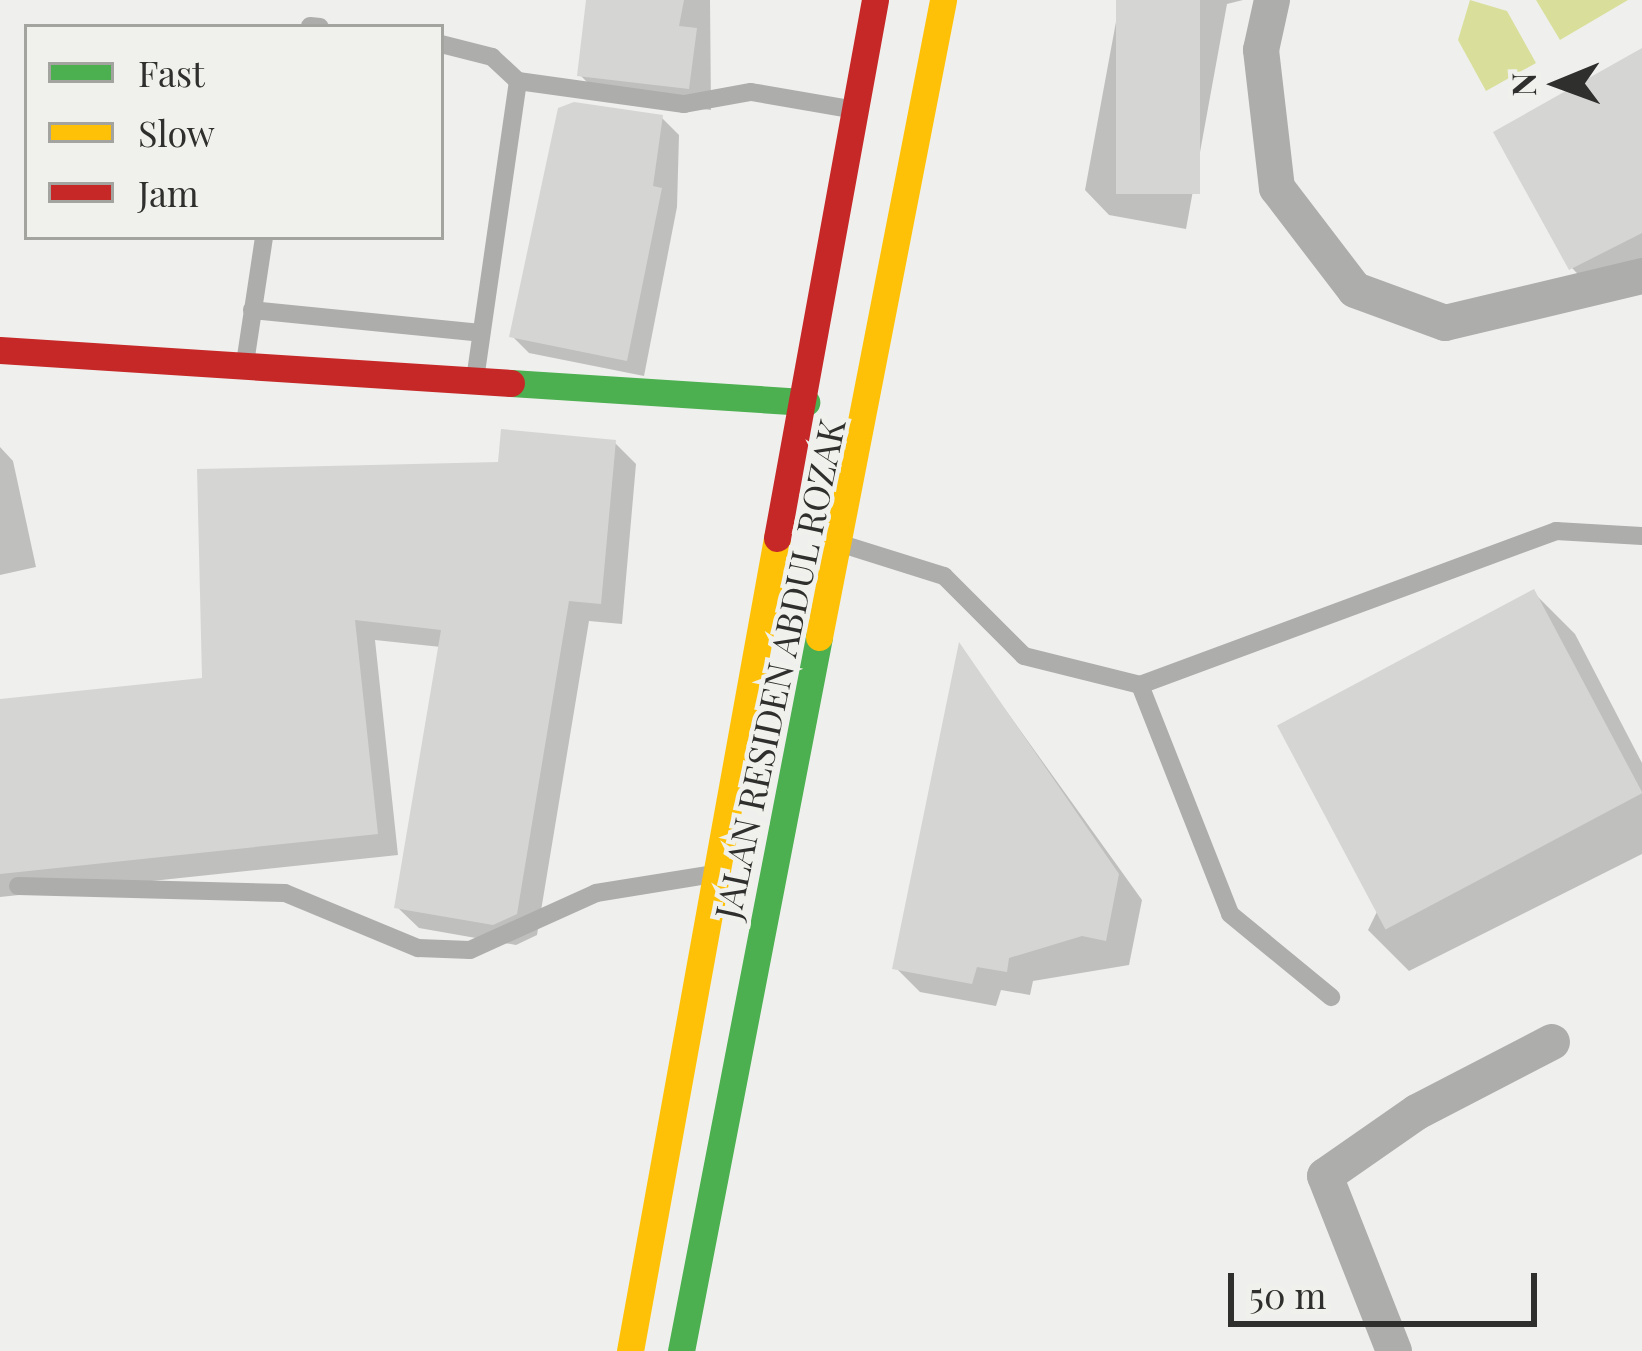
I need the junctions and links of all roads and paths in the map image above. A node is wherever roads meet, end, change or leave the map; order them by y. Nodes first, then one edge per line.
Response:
1 (875, 0) edge
2 (943, 0) edge
3 (1272, 0) edge
4 (444, 45) edge
5 (518, 81) junction
6 (856, 110) junction
7 (264, 240) edge
8 (1642, 276) edge
9 (252, 310) junction
10 (480, 339) junction
11 (0, 350) edge
12 (246, 360) junction
13 (475, 384) junction
14 (806, 402) junction
15 (1642, 536) edge
16 (845, 545) junction
17 (1139, 685) junction
18 (712, 874) junction
19 (18, 886) dead end
20 (1330, 998) dead end
21 (1552, 1042) dead end
22 (630, 1351) edge
23 (681, 1351) edge
24 (1394, 1351) edge

1 - 6 main road, JALAN RESIDEN ABDUL ROZAK
2 - 16 main road, JALAN RESIDEN ABDUL ROZAK
3 - 8 street
4 - 5 lane
5 - 6 lane
5 - 10 lane
6 - 14 main road, JALAN RESIDEN ABDUL ROZAK
7 - 9 lane
9 - 10 lane
9 - 12 lane
10 - 13 lane
11 - 12 main road
12 - 13 main road
13 - 14 main road
14 - 18 main road, JALAN RESIDEN ABDUL ROZAK
15 - 17 lane
16 - 17 lane
16 - 23 main road, JALAN RESIDEN ABDUL ROZAK
17 - 20 lane
18 - 19 lane
18 - 22 main road, JALAN RESIDEN ABDUL ROZAK
21 - 24 street

